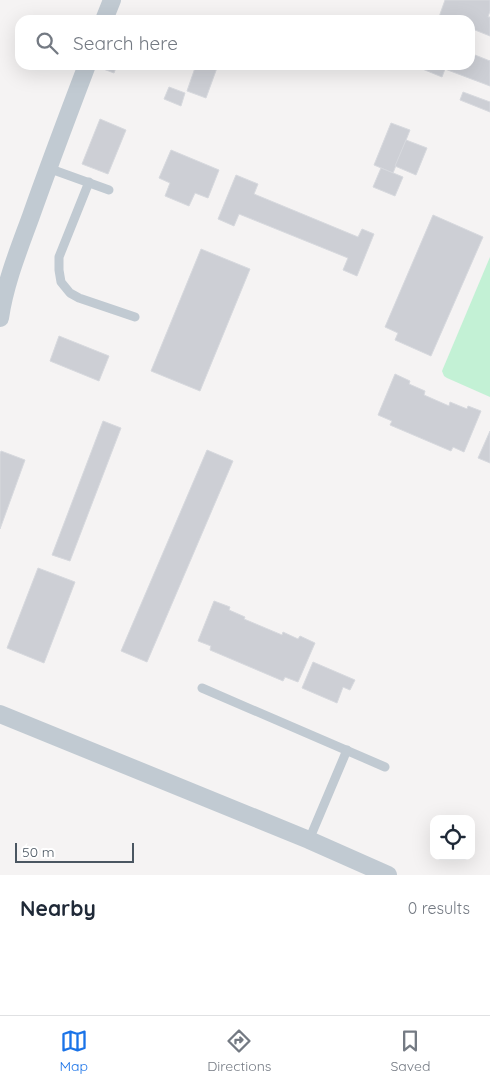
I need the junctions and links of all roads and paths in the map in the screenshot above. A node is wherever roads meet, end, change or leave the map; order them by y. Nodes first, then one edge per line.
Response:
1 (112, 0) edge
2 (106, 15) edge
3 (85, 70) edge
4 (48, 168) junction
5 (89, 182) junction
6 (109, 190) dead end
7 (135, 317) dead end
8 (0, 318) edge
9 (202, 688) dead end
10 (0, 714) edge
11 (346, 750) junction
12 (386, 767) dead end
13 (309, 840) junction
14 (388, 875) edge

1 - 2 street
3 - 4 street
4 - 5 lane
4 - 8 street
5 - 6 lane
5 - 7 lane
9 - 11 lane
10 - 13 street
11 - 12 lane
11 - 13 lane
13 - 14 street

